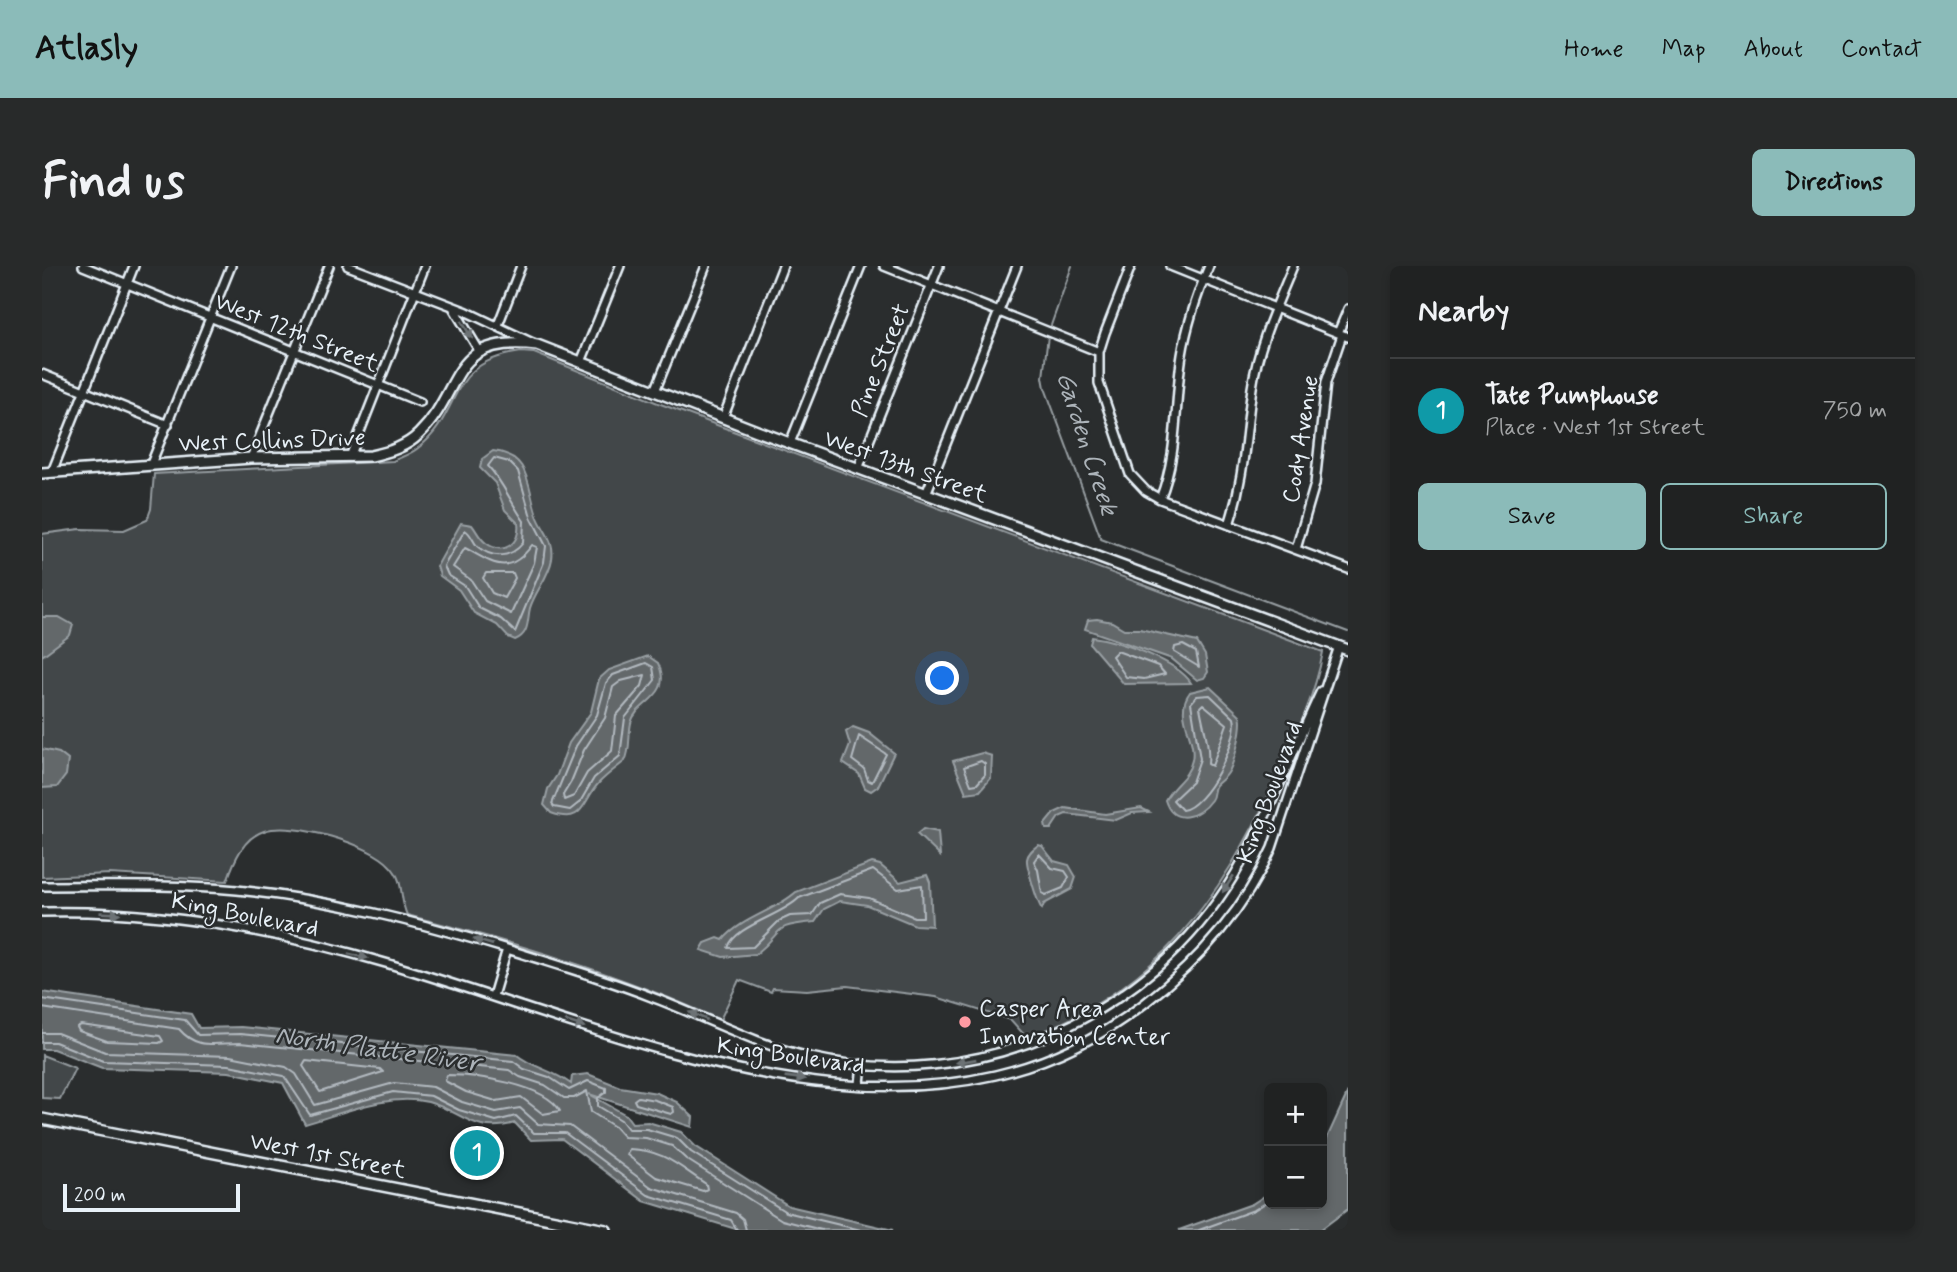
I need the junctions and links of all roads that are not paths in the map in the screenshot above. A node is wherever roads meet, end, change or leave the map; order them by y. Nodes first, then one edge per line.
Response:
1 (83, 266) edge
2 (134, 266) edge
3 (231, 266) edge
4 (329, 266) edge
5 (348, 266) edge
6 (425, 266) edge
7 (522, 266) edge
8 (620, 266) edge
9 (706, 266) edge
10 (783, 266) edge
11 (861, 266) edge
12 (884, 266) edge
13 (939, 266) edge
14 (1017, 266) edge
15 (1131, 266) edge
16 (1170, 266) edge
17 (1209, 266) edge
18 (1293, 266) edge
19 (1203, 280) junction
20 (127, 284) junction
21 (931, 285) junction
22 (415, 292) junction
23 (454, 309) junction
24 (1276, 309) junction
25 (1348, 309) edge
26 (999, 312) junction
27 (211, 318) junction
28 (498, 325) junction
29 (1343, 335) edge
30 (537, 345) junction
31 (294, 351) junction
32 (480, 352) junction
33 (1099, 352) junction
34 (581, 362) junction
35 (42, 374) edge
36 (378, 385) junction
37 (84, 391) junction
38 (655, 391) junction
39 (420, 402) dead end
40 (723, 418) junction
41 (168, 425) junction
42 (790, 443) junction
43 (349, 457) junction
44 (251, 458) junction
45 (152, 464) junction
46 (858, 469) junction
47 (47, 472) edge
48 (926, 494) junction
49 (1160, 499) junction
50 (1229, 525) junction
51 (1296, 549) junction
52 (1348, 569) edge
53 (1343, 648) edge
54 (1333, 668) junction
55 (42, 886) edge
56 (42, 912) edge
57 (508, 949) junction
58 (493, 996) junction
59 (863, 1064) junction
60 (860, 1084) junction
61 (42, 1119) edge
62 (606, 1230) edge

1 - 20 street, West 12th Street
2 - 20 street
3 - 27 street
4 - 31 street
5 - 22 street, West 13th Street
6 - 22 street
7 - 28 street
8 - 34 street
9 - 38 street
10 - 40 street
11 - 42 street
12 - 21 street
13 - 21 street, Pine Street
14 - 26 street
15 - 33 street
16 - 19 street
17 - 19 street
18 - 24 street
19 - 24 street
19 - 49 street
20 - 27 street, West 12th Street
20 - 37 street
21 - 26 street
21 - 46 street, Pine Street
22 - 23 street, West 13th Street
22 - 36 street
23 - 28 street, West 13th Street
23 -> 32 street
24 - 29 street
24 - 50 street
25 - 29 street, Cody Avenue
26 - 33 street
26 - 48 street
27 - 31 street, West 12th Street
27 - 41 street
28 - 30 street, West 13th Street
29 - 51 street, Cody Avenue
30 - 32 main road
30 - 34 main road, West 13th Street
31 - 36 street, West 12th Street
31 - 44 street
32 - 43 main road, West Collins Drive
33 - 49 street
34 - 38 main road, West 13th Street
35 - 37 street
36 - 39 street, West 12th Street
36 - 43 street
37 - 41 street
37 - 47 street
38 - 40 main road, West 13th Street
40 - 42 main road, West 13th Street
41 - 45 street
42 - 46 main road, West 13th Street
43 - 44 main road, West Collins Drive
44 - 45 main road, West Collins Drive
45 - 47 main road, West Collins Drive
46 - 48 main road, West 13th Street
48 - 53 main road, West 13th Street
49 - 50 street
50 - 51 street
51 - 52 street
53 - 54 street, King Boulevard
54 -> 59 street, King Boulevard
54 - 60 street, King Boulevard
57 -> 55 street, King Boulevard
56 -> 58 street, King Boulevard
57 - 58 street
59 -> 57 street, King Boulevard
58 -> 60 street, King Boulevard
59 - 60 street
61 - 62 main road, West 1st Street

